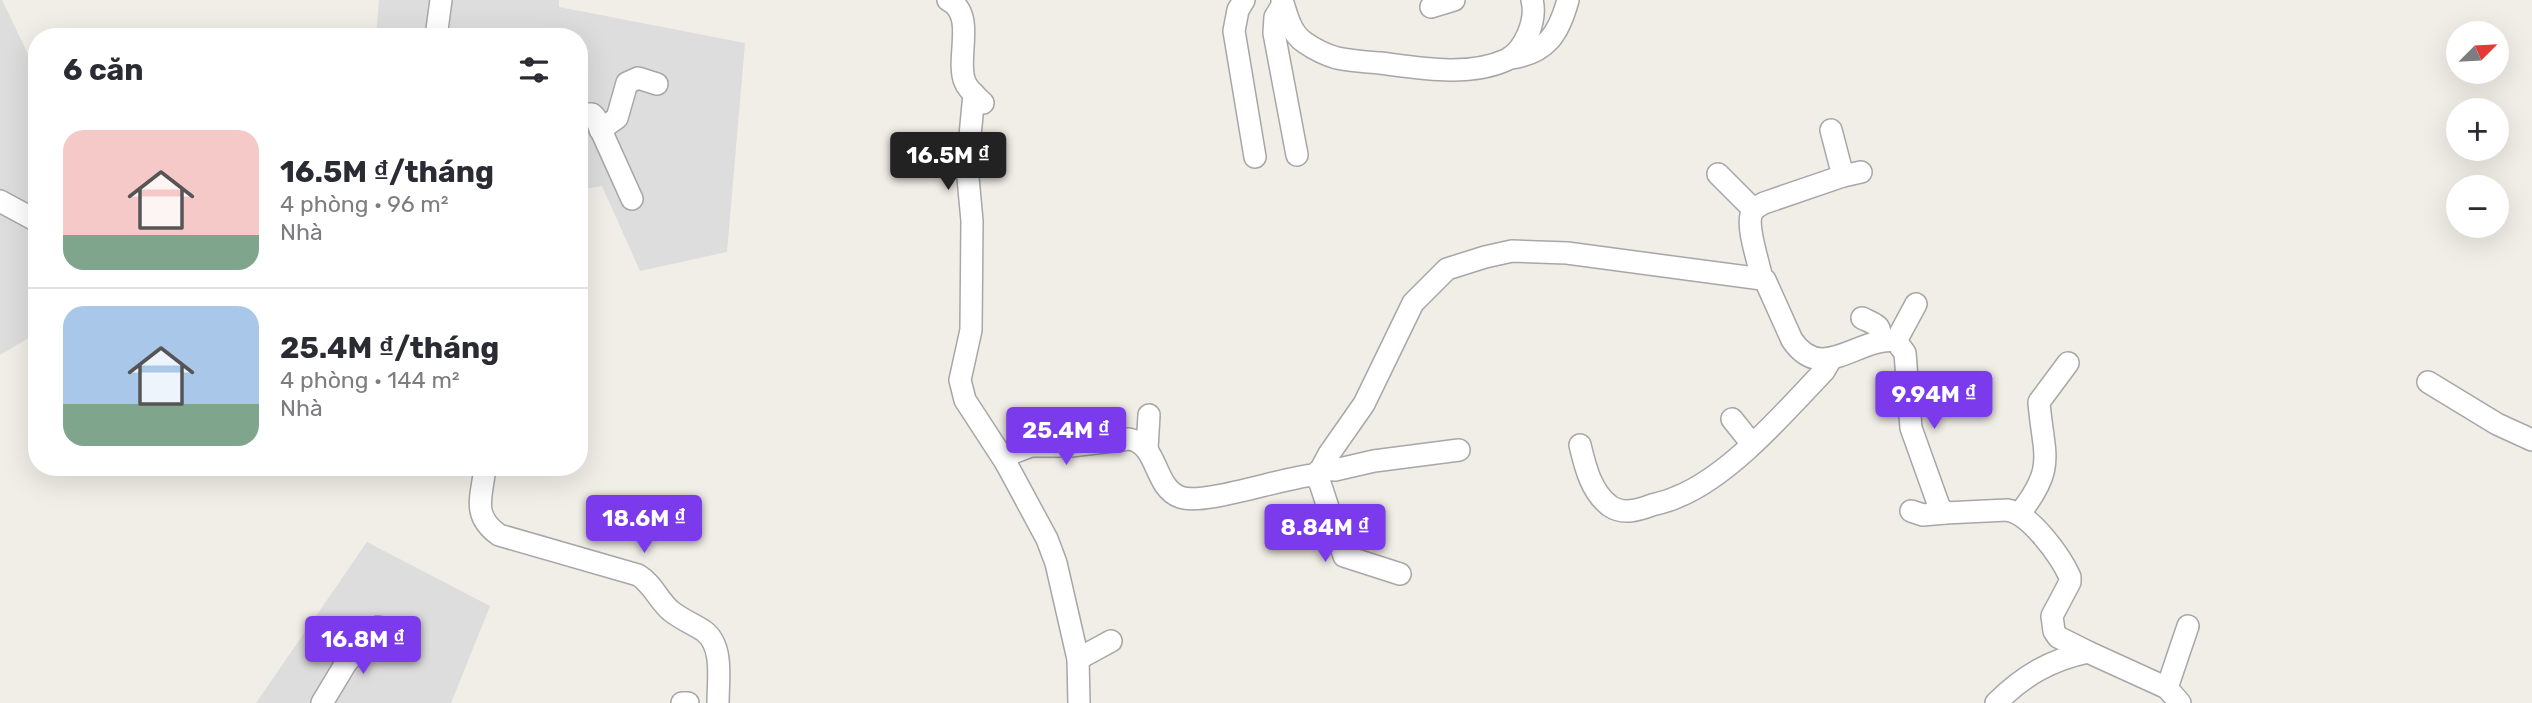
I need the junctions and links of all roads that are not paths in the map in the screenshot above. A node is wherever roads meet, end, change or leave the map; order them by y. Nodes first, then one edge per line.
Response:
1 (441, 0) edge
2 (948, 0) edge
3 (1244, 0) edge
4 (1454, 0) edge
5 (1532, 0) edge
6 (1568, 0) edge
7 (1283, 2) edge
8 (1431, 7) dead end
9 (437, 28) edge
10 (1509, 58) junction
11 (657, 84) dead end
12 (588, 114) edge
13 (600, 130) junction
14 (1832, 130) dead end
15 (1297, 155) dead end
16 (1255, 157) dead end
17 (1718, 174) dead end
18 (632, 199) dead end
19 (0, 201) edge
20 (1754, 209) junction
21 (28, 216) edge
22 (1762, 279) junction
23 (1916, 304) dead end
24 (1862, 318) dead end
25 (1888, 341) junction
26 (1832, 359) junction
27 (2068, 363) dead end
28 (2428, 382) dead end
29 (1149, 415) dead end
30 (1732, 419) dead end
31 (2532, 440) edge
32 (1580, 444) dead end
33 (1752, 444) junction
34 (1147, 449) junction
35 (1460, 450) dead end
36 (1006, 463) junction
37 (1317, 472) junction
38 (484, 476) edge
39 (1911, 511) dead end
40 (1945, 513) junction
41 (2020, 513) junction
42 (1400, 574) dead end
43 (2188, 626) dead end
44 (378, 627) dead end
45 (1111, 640) dead end
46 (2088, 652) junction
47 (1077, 659) junction
48 (2174, 696) edge
49 (322, 703) edge
50 (682, 703) edge
51 (688, 703) edge
52 (719, 703) edge
53 (1079, 703) edge
54 (1996, 703) edge

1 - 9 street
2 - 36 street
3 - 16 street
4 - 8 street
5 - 10 street
6 - 10 street
7 - 10 street
7 - 15 street
11 - 13 street
12 - 13 street
13 - 18 street
14 - 20 street
17 - 20 street
19 - 21 street
20 - 22 street
22 - 26 street
22 - 37 street
23 - 25 street
24 - 25 street
25 - 26 street
25 - 40 street
26 - 33 street
27 - 41 street
28 - 31 street
29 - 34 street
30 - 33 street
32 - 33 street
34 - 36 street
34 - 37 street
35 - 37 street
36 - 47 street
37 - 42 street
38 - 52 street
39 - 40 street
40 - 41 street
41 - 46 street
43 - 48 street
44 - 49 street
45 - 47 street
46 - 48 street
46 - 54 street
47 - 53 street
50 - 51 street

